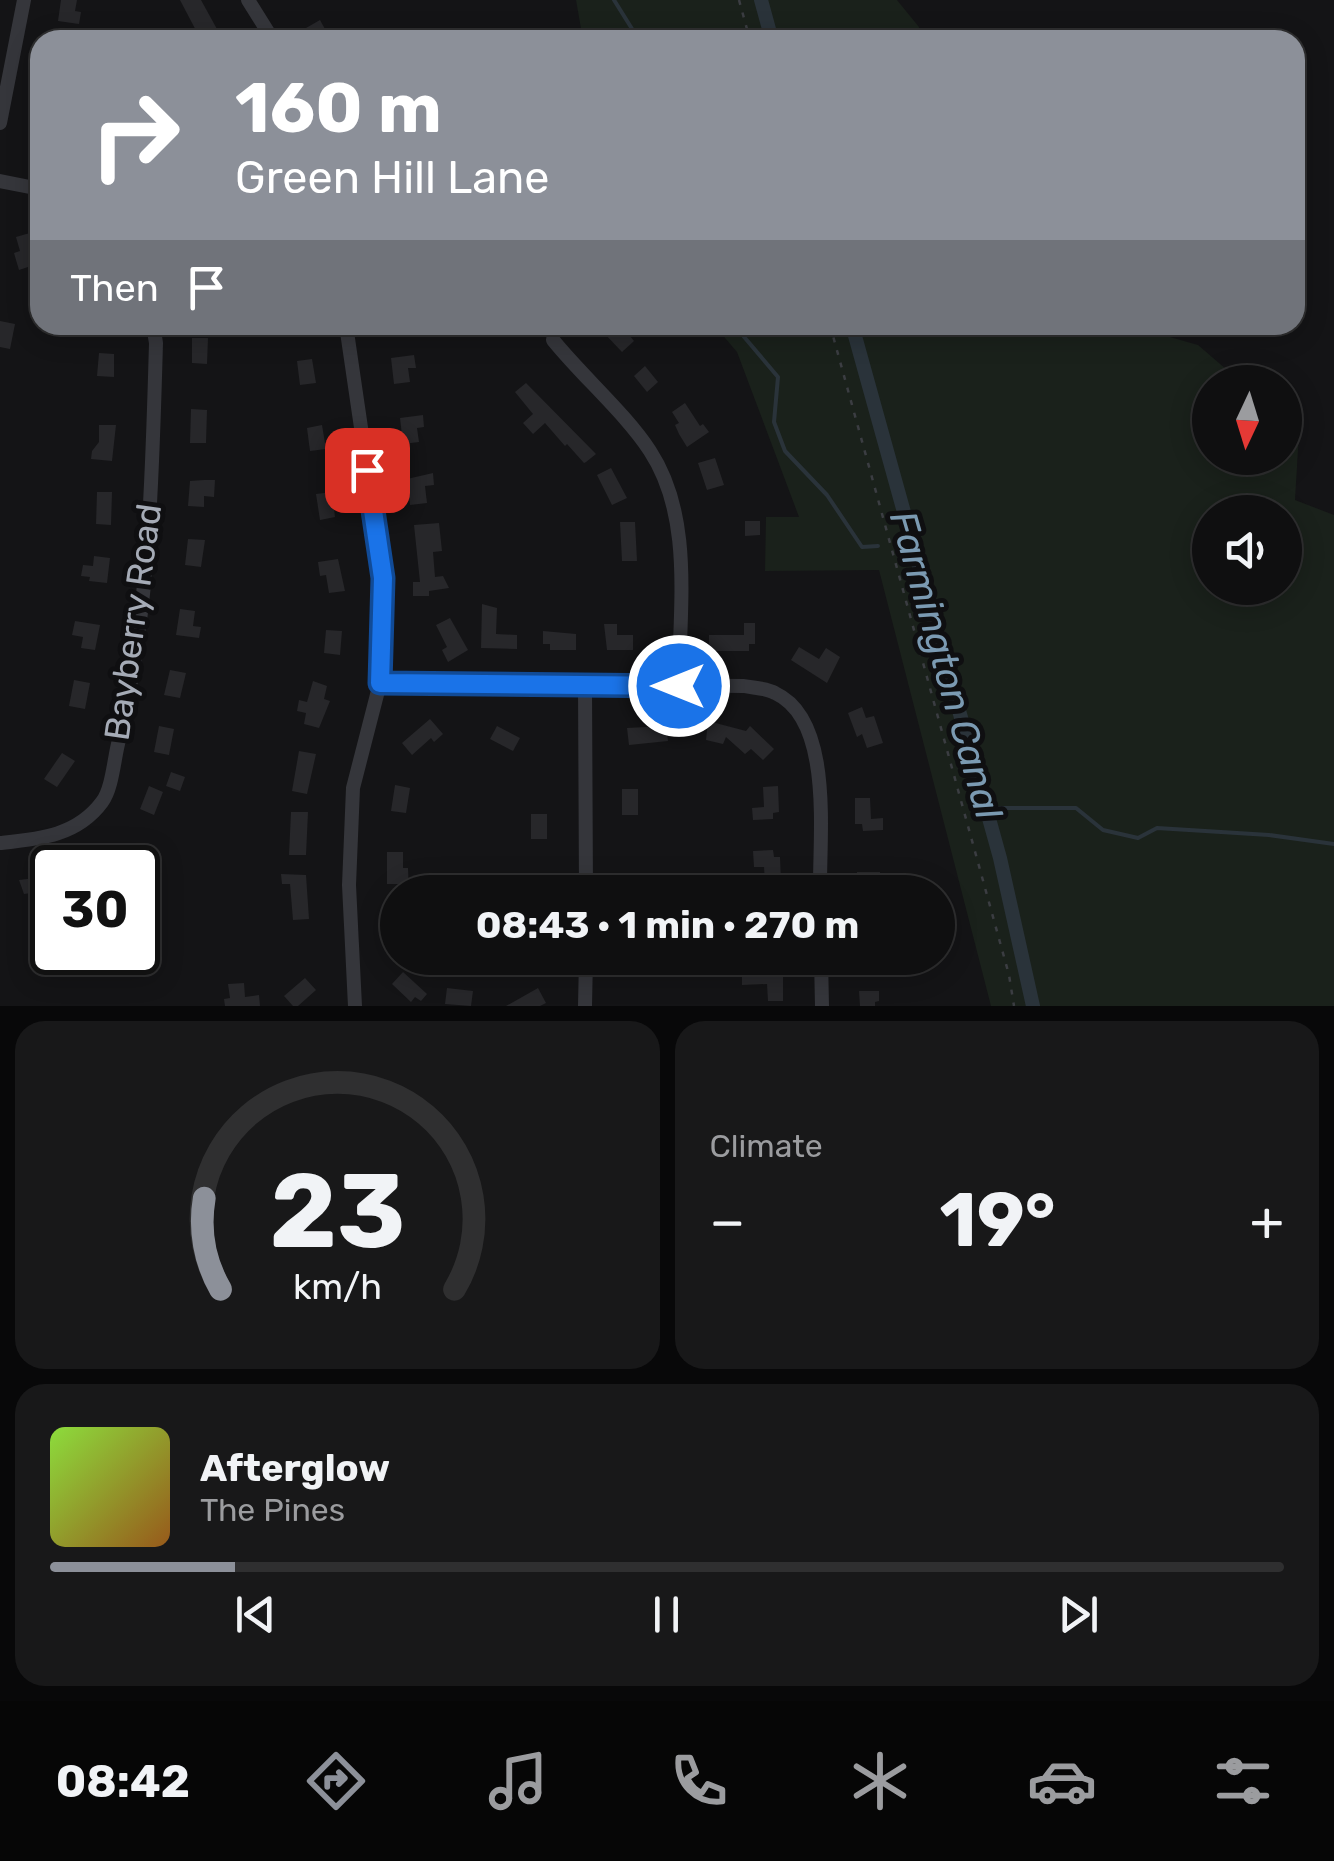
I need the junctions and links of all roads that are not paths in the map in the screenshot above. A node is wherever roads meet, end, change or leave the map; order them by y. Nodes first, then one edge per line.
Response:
1 (24, 0) edge
2 (248, 0) edge
3 (267, 30) edge
4 (0, 123) edge
5 (0, 181) edge
6 (30, 187) edge
7 (155, 335) edge
8 (347, 335) edge
9 (554, 340) dead end
10 (380, 683) junction
11 (585, 686) junction
12 (679, 686) junction
13 (0, 842) edge
14 (586, 875) edge
15 (820, 875) edge
16 (585, 975) edge
17 (821, 975) edge
18 (356, 1006) edge
19 (584, 1006) edge
20 (822, 1006) edge

1 - 4 street
2 - 3 street
5 - 6 street
7 - 13 street, Bayberry Road
8 - 10 street
9 - 12 street
10 - 11 street
10 - 18 street
11 - 12 street
11 - 14 street
12 - 15 street
16 - 19 street
17 - 20 street

